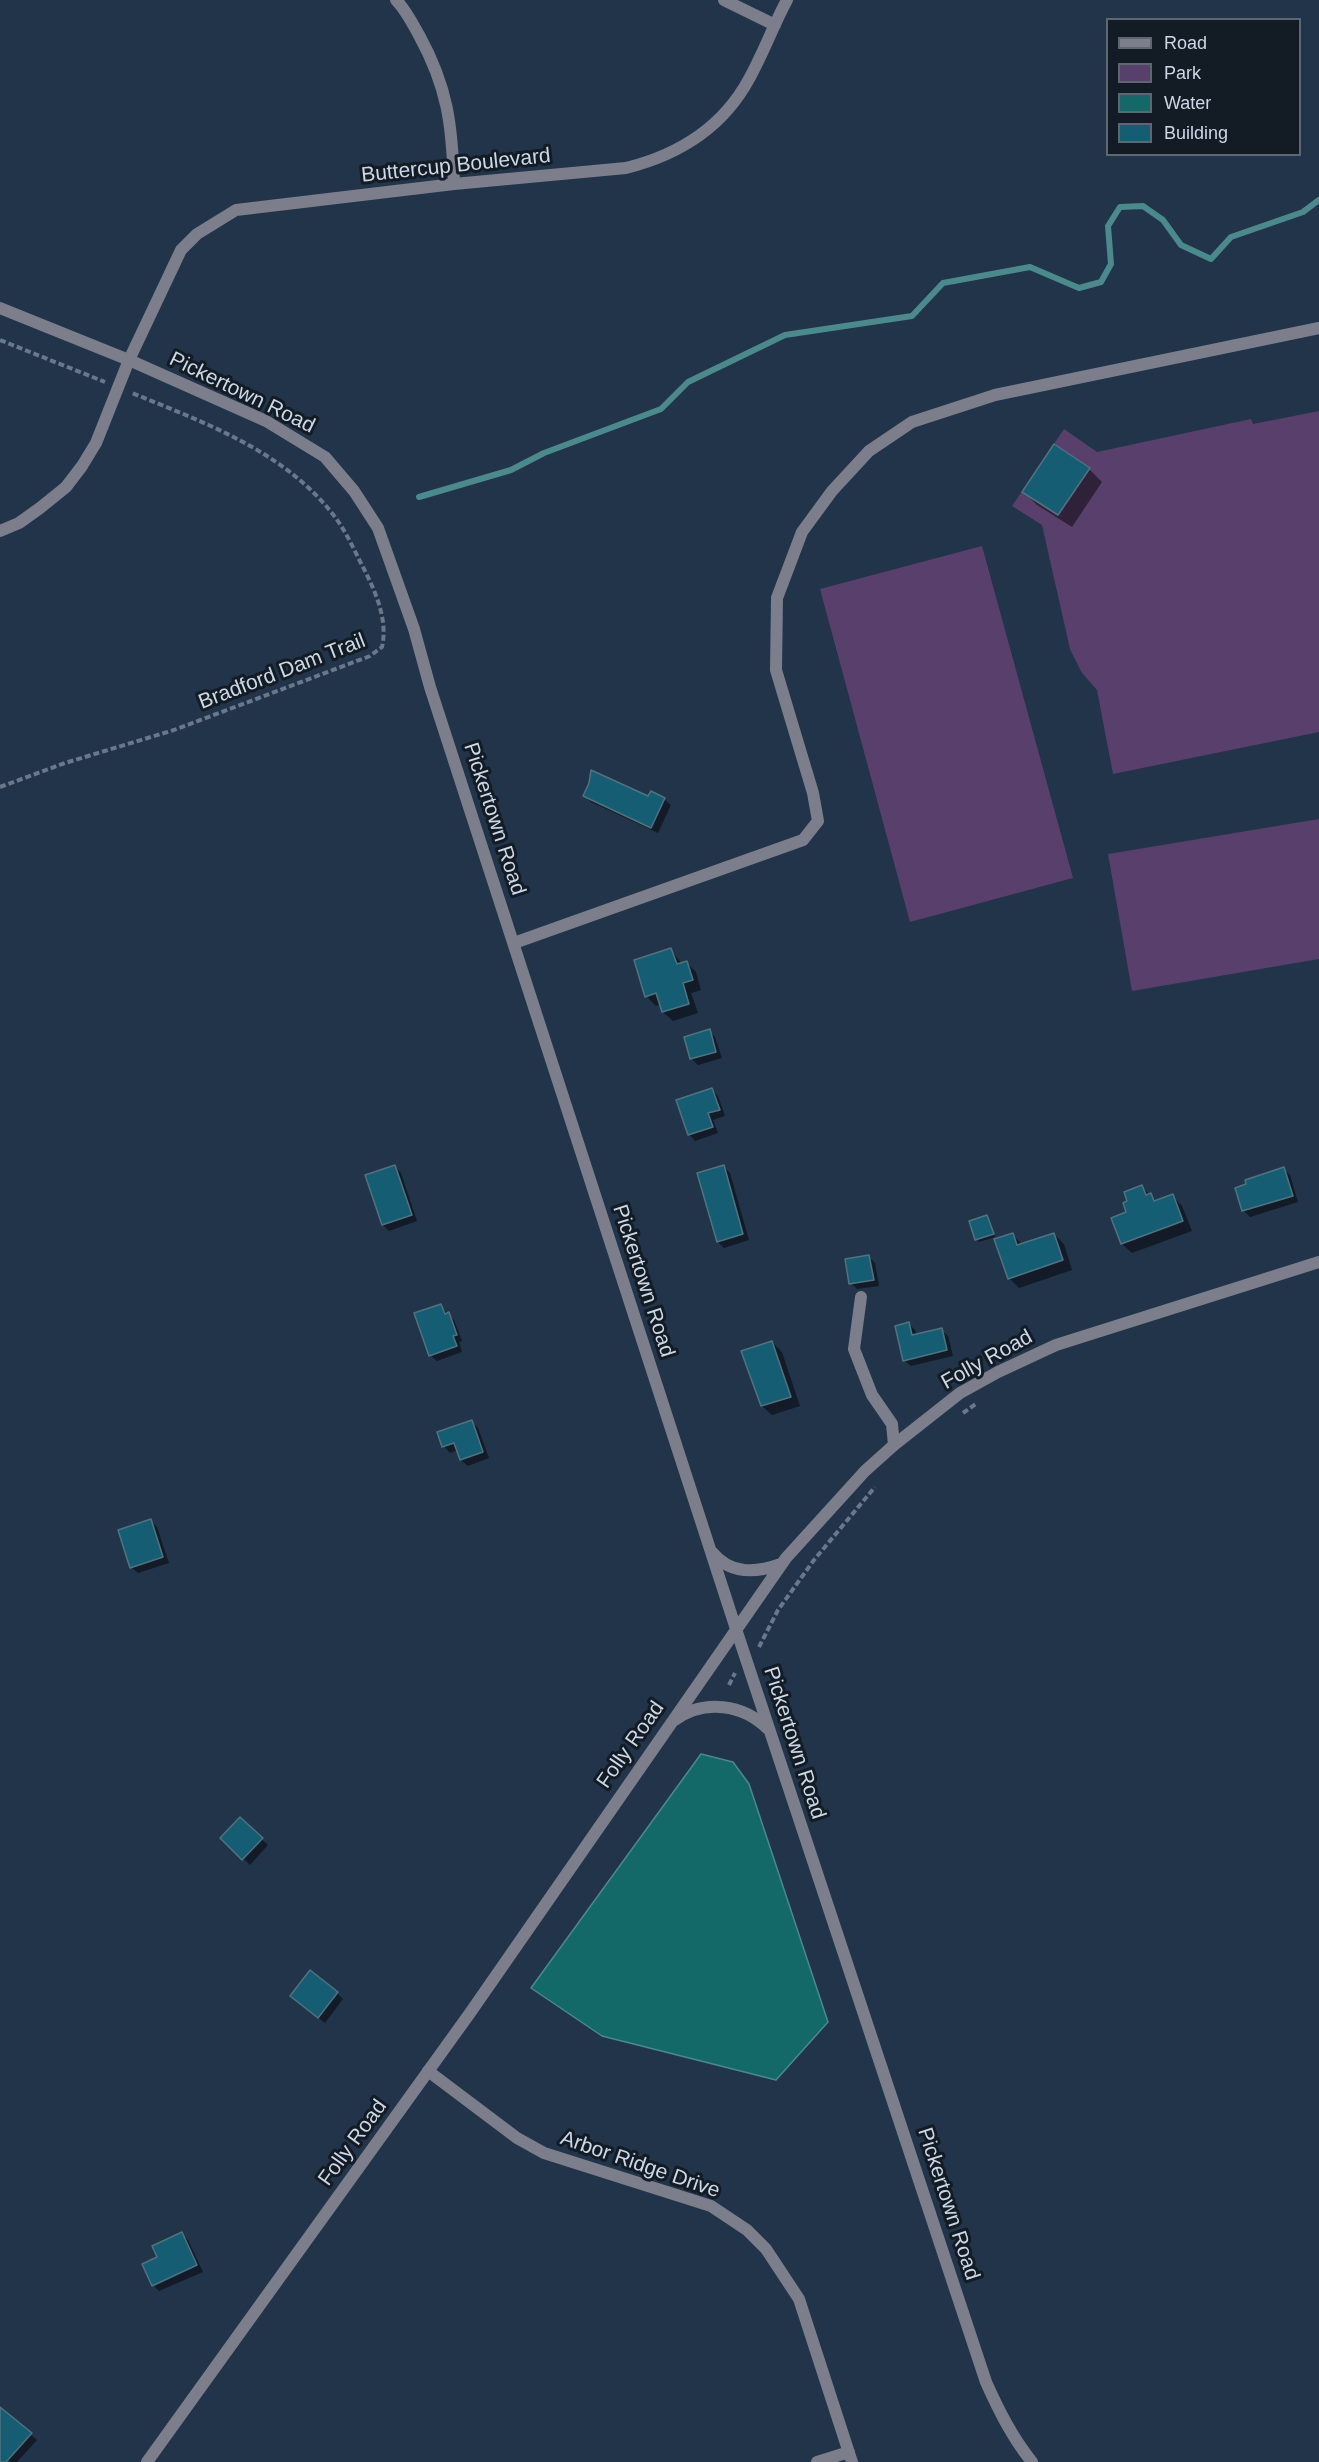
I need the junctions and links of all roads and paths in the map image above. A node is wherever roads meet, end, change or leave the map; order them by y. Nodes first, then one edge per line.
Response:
1 (396, 0) edge
2 (724, 0) edge
3 (787, 0) edge
4 (775, 25) junction
5 (454, 184) junction
6 (0, 308) edge
7 (1319, 328) edge
8 (0, 340) edge
9 (129, 360) junction
10 (118, 388) junction
11 (0, 531) edge
12 (0, 787) edge
13 (514, 943) junction
14 (1319, 1262) edge
15 (861, 1297) dead end
16 (983, 1399) dead end
17 (955, 1418) dead end
18 (894, 1445) junction
19 (880, 1480) dead end
20 (711, 1551) junction
21 (781, 1564) junction
22 (736, 1629) junction
23 (759, 1647) dead end
24 (738, 1670) dead end
25 (729, 1685) dead end
26 (669, 1725) junction
27 (769, 1729) junction
28 (428, 2071) junction
29 (850, 2457) edge
30 (147, 2462) edge
31 (817, 2462) edge
32 (1032, 2462) edge

1 - 5 street
2 - 4 street
3 - 4 street, Buttercup Boulevard
4 - 5 street, Buttercup Boulevard
5 - 9 street, Buttercup Boulevard
6 - 9 street, Pickertown Road
7 - 13 street
8 - 10 path, Bradford Dam Trail
9 - 10 street, Buttercup Boulevard
9 - 13 street, Pickertown Road
10 - 11 street, Buttercup Boulevard
10 - 12 path, Bradford Dam Trail
13 - 20 street, Pickertown Road
14 - 18 street, Folly Road
15 - 18 street
16 - 17 path
18 - 21 street, Folly Road
19 - 23 path
20 - 21 street
20 - 22 street, Pickertown Road
21 - 22 street, Folly Road
22 - 26 street, Folly Road
22 - 27 street, Pickertown Road
24 - 25 path
26 - 27 street
26 - 28 street, Folly Road
27 - 32 street, Pickertown Road
28 - 29 street, Arbor Ridge Drive
28 - 30 street, Folly Road
29 - 31 street

